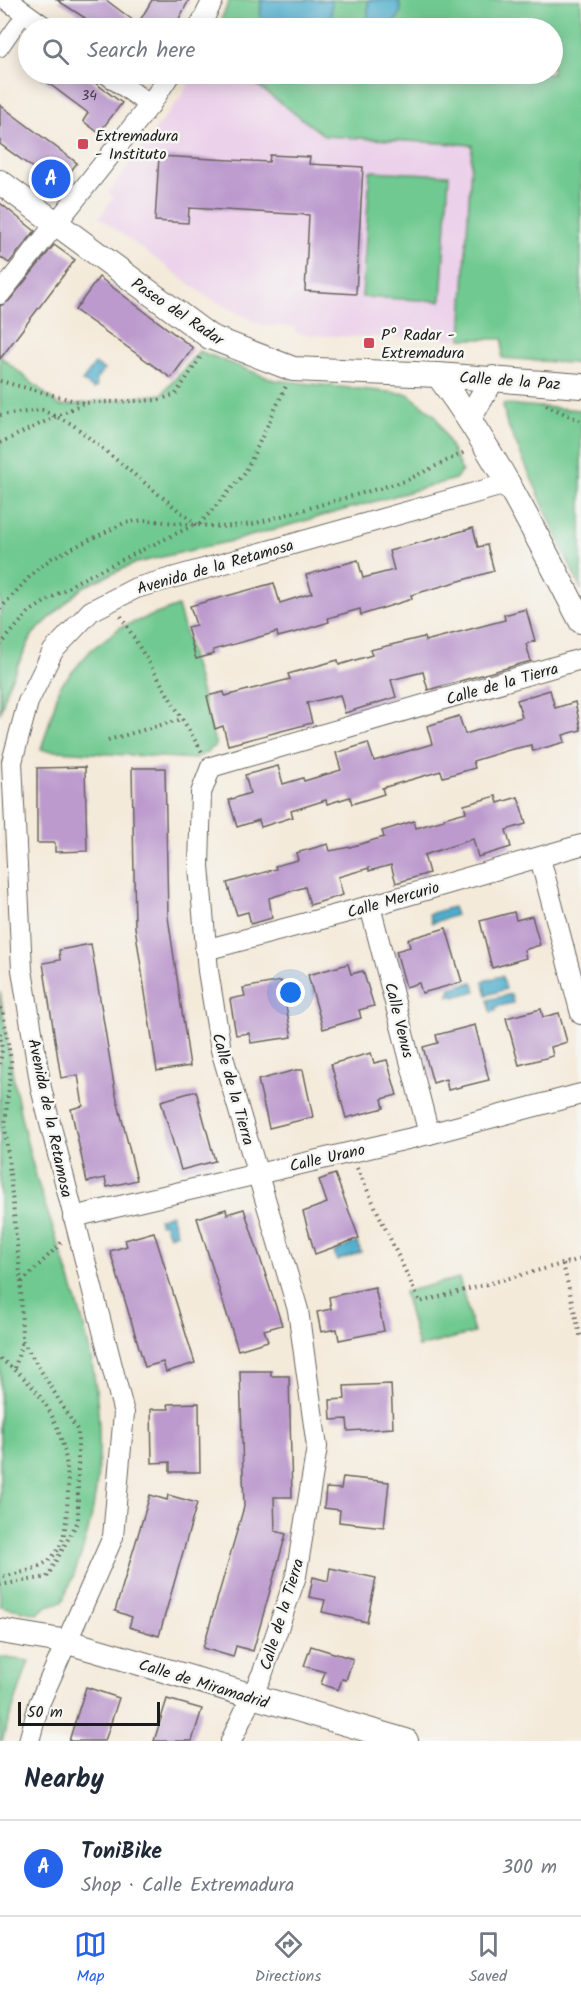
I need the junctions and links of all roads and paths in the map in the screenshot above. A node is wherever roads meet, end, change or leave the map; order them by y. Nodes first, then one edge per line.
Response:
1 (7, 0) edge
2 (213, 0) edge
3 (29, 7) edge
4 (204, 18) edge
5 (18, 23) edge
6 (0, 49) edge
7 (121, 84) edge
8 (164, 84) edge
9 (150, 105) junction
10 (0, 182) edge
11 (55, 223) junction
12 (0, 294) edge
13 (210, 337) junction
14 (293, 369) junction
15 (438, 375) junction
16 (494, 378) junction
17 (0, 381) edge
18 (581, 386) edge
19 (82, 403) junction
20 (541, 403) dead end
21 (0, 415) edge
22 (57, 416) junction
23 (470, 417) junction
24 (581, 421) edge
25 (0, 443) edge
26 (485, 443) junction
27 (510, 483) junction
28 (195, 525) junction
29 (112, 600) junction
30 (0, 609) edge
31 (581, 621) edge
32 (0, 645) edge
33 (581, 660) edge
34 (183, 719) junction
35 (108, 740) dead end
36 (211, 767) junction
37 (581, 845) edge
38 (540, 858) junction
39 (370, 906) junction
40 (205, 950) junction
41 (0, 1008) edge
42 (581, 1014) edge
43 (0, 1033) edge
44 (0, 1064) edge
45 (581, 1094) edge
46 (429, 1134) junction
47 (349, 1152) junction
48 (256, 1173) junction
49 (74, 1223) junction
50 (581, 1259) edge
51 (563, 1264) junction
52 (21, 1283) junction
53 (22, 1340) junction
54 (581, 1340) edge
55 (0, 1359) edge
56 (15, 1368) junction
57 (0, 1577) edge
58 (0, 1585) edge
59 (0, 1631) edge
60 (68, 1642) junction
61 (251, 1696) junction
62 (29, 1741) edge
63 (231, 1741) edge
64 (406, 1741) edge

1 - 3 street
2 - 4 street
5 - 6 street
7 - 9 street
8 - 9 street
9 - 11 street
10 - 11 street, Paseo del Radar
11 - 12 street
11 - 13 street, Paseo del Radar
13 - 14 street, Paseo del Radar
13 - 19 path
14 - 15 street, Paseo del Radar
14 - 28 path
15 - 16 street, Calle de la Paz
15 - 23 street
16 - 18 street, Calle de la Paz
16 - 23 street
17 - 19 path
19 - 22 path
20 - 24 path
21 - 22 path
22 - 25 path
22 - 28 path
23 - 26 street
26 - 27 street
26 - 28 path
27 - 29 street, Avenida de la Retamosa
27 - 31 street
28 - 30 path
28 - 32 path
29 - 34 path
29 - 49 street, Avenida de la Retamosa
33 - 36 street, Calle de la Tierra
34 - 35 path
34 - 36 path
36 - 40 street, Calle de la Tierra
37 - 38 street, Calle Mercurio
38 - 39 street, Calle Mercurio
38 - 42 street
39 - 40 street, Calle Mercurio
39 - 46 street, Calle Venus
40 - 48 street, Calle de la Tierra
41 - 52 path
43 - 44 path
45 - 46 street, Calle Urano
46 - 47 street, Calle Urano
47 - 48 street, Calle Urano
47 - 51 path
48 - 49 street, Calle Urano
48 - 61 street, Calle de la Tierra
49 - 52 path
49 - 60 street, Avenida de la Retamosa
50 - 51 path
51 - 54 path
52 - 53 path
53 - 56 path
53 - 58 path
55 - 56 path
56 - 57 path
59 - 60 street, Calle de Miramadrid
60 - 61 street, Calle de Miramadrid
60 - 62 street, Avenida de la Retamosa
61 - 63 street, Calle de la Tierra
61 - 64 street, Calle de Miramadrid

